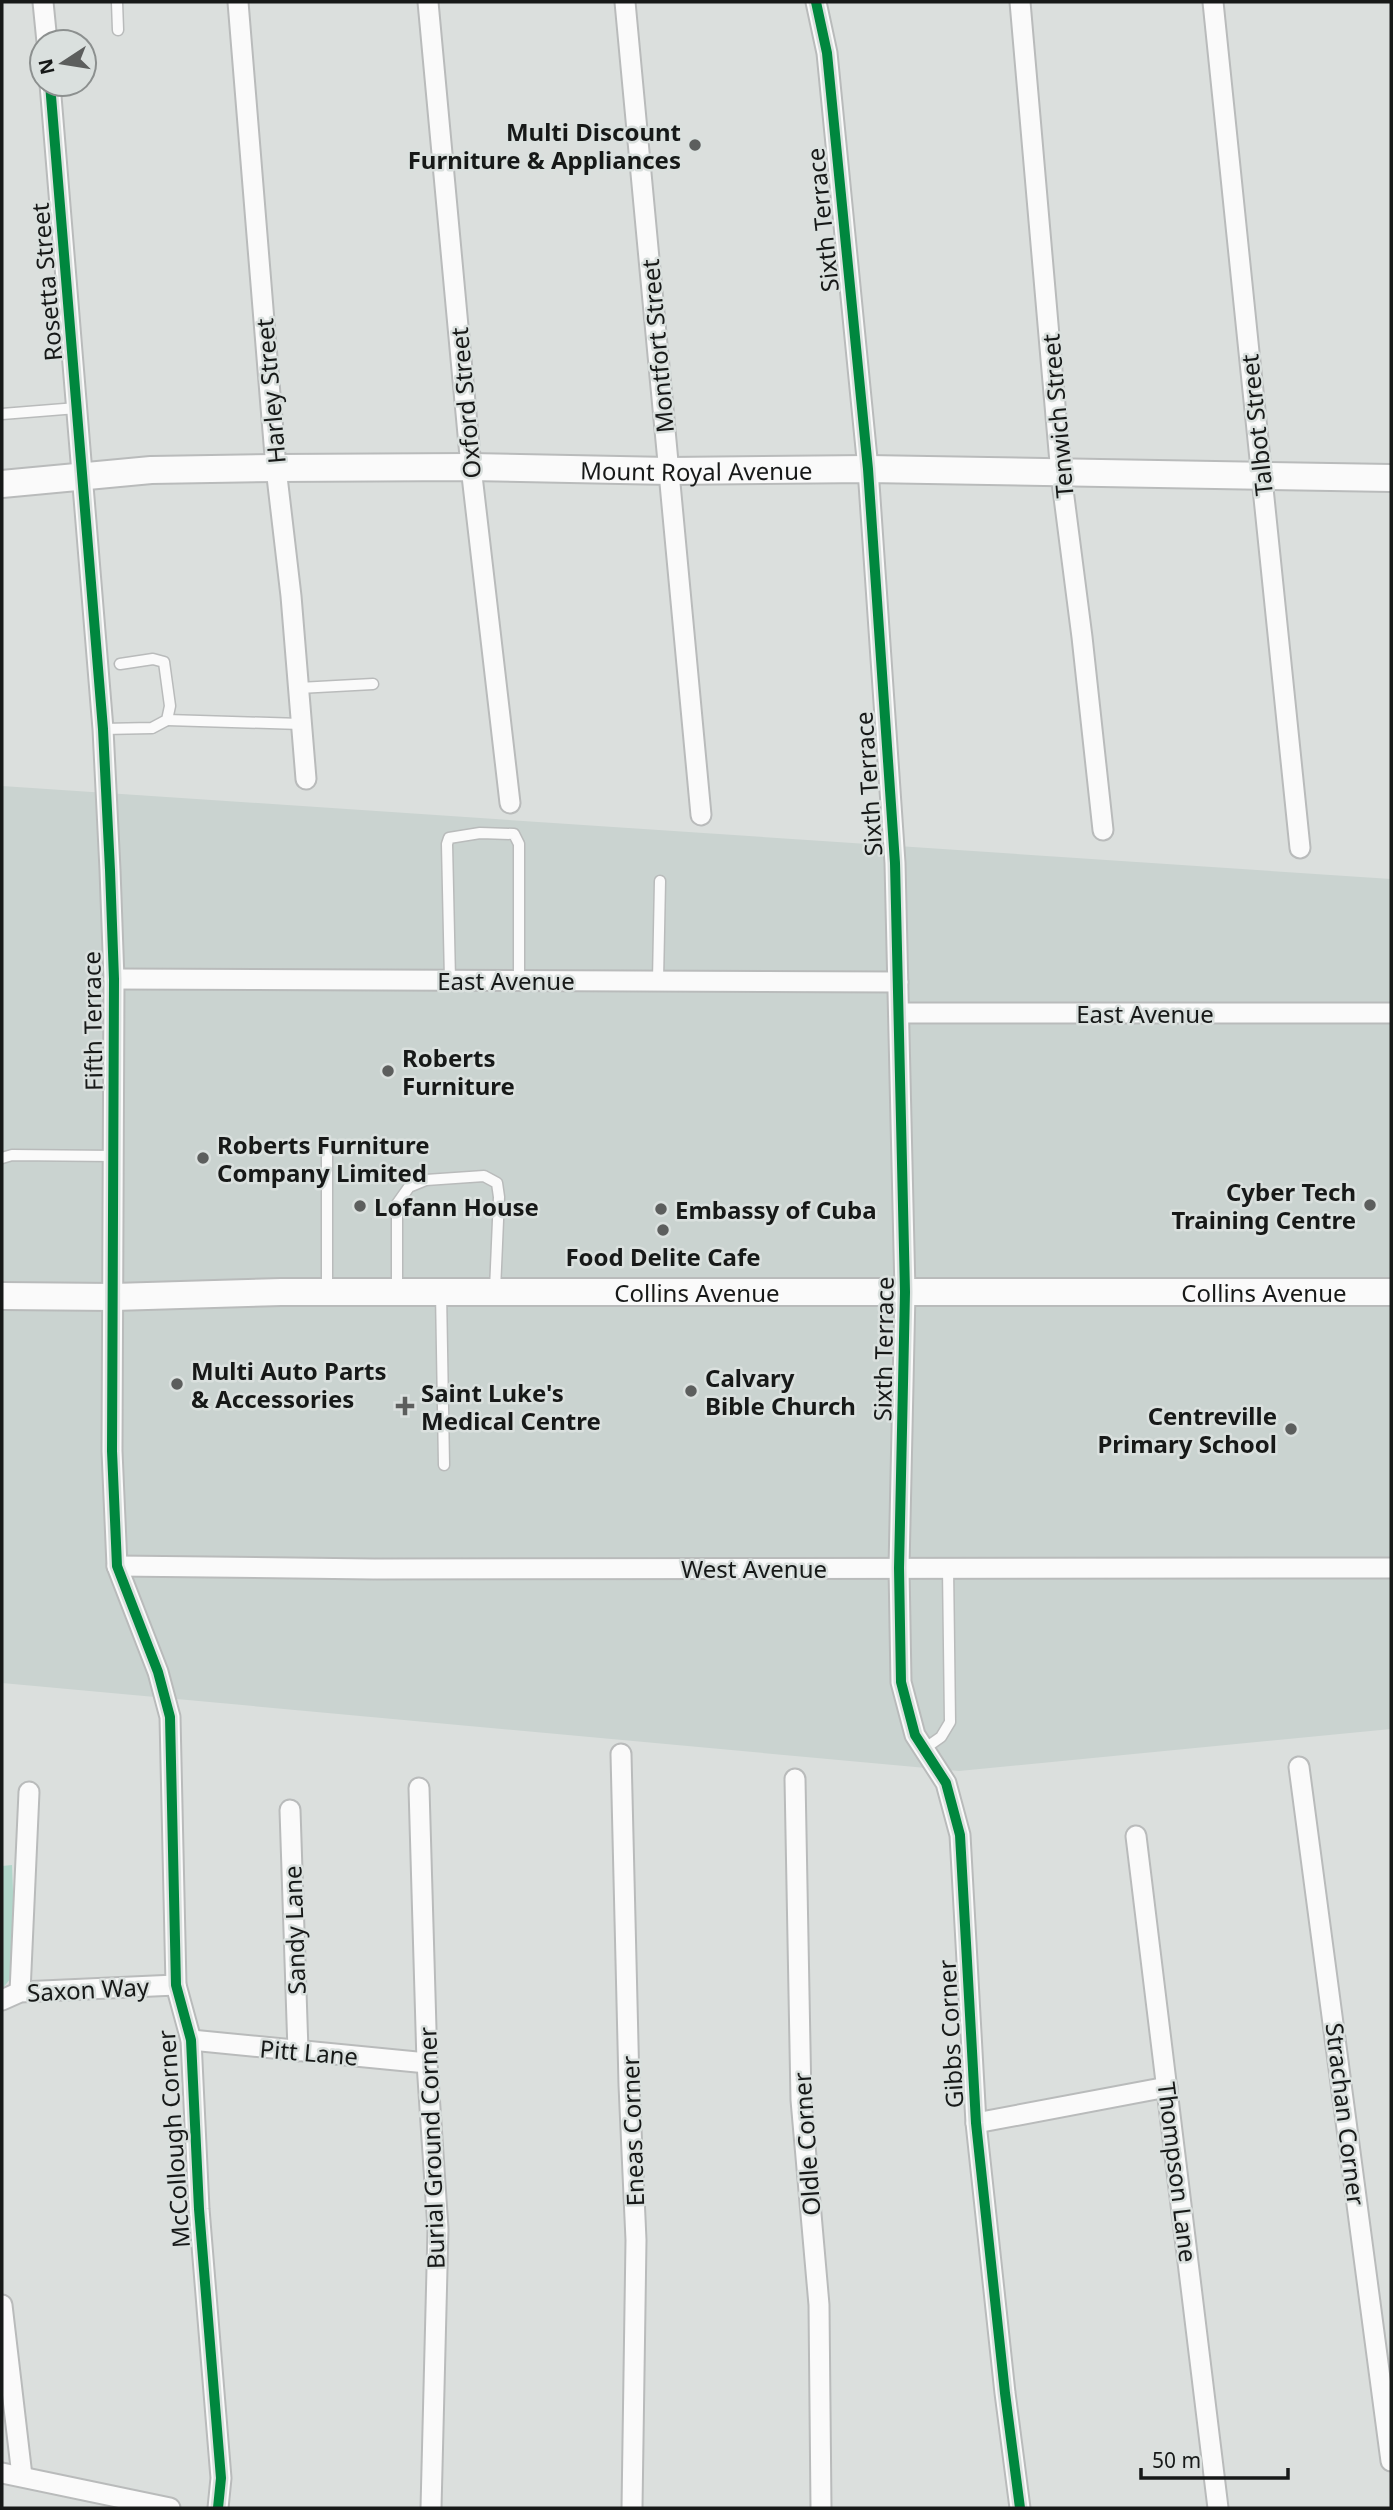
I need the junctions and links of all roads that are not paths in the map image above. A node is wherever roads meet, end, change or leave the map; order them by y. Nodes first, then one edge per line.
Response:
1 (43, 2) edge
2 (117, 2) edge
3 (238, 2) edge
4 (428, 2) edge
5 (625, 2) edge
6 (816, 2) edge
7 (1020, 2) edge
8 (1213, 2) edge
9 (46, 28) edge
10 (118, 30) dead end
11 (51, 98) edge
12 (78, 408) junction
13 (2, 414) edge
14 (471, 467) junction
15 (276, 468) junction
16 (868, 469) junction
17 (669, 471) junction
18 (1061, 474) junction
19 (83, 476) junction
20 (1262, 477) junction
21 (1391, 478) edge
22 (2, 484) edge
23 (120, 664) dead end
24 (373, 684) dead end
25 (299, 688) junction
26 (167, 720) junction
27 (301, 724) junction
28 (103, 729) junction
29 (306, 779) dead end
30 (510, 803) dead end
31 (701, 815) dead end
32 (1103, 830) dead end
33 (1300, 848) dead end
34 (660, 881) dead end
35 (114, 979) junction
36 (450, 980) junction
37 (519, 980) junction
38 (658, 980) junction
39 (898, 982) junction
40 (899, 1013) junction
41 (1391, 1013) edge
42 (327, 1144) dead end
43 (114, 1156) junction
44 (2, 1158) edge
45 (495, 1291) junction
46 (327, 1292) junction
47 (397, 1292) junction
48 (441, 1292) junction
49 (1391, 1292) edge
50 (905, 1293) junction
51 (2, 1296) edge
52 (114, 1297) junction
53 (444, 1465) dead end
54 (117, 1566) junction
55 (899, 1568) junction
56 (948, 1568) junction
57 (1391, 1568) edge
58 (924, 1749) junction
59 (621, 1754) dead end
60 (1299, 1767) dead end
61 (795, 1779) dead end
62 (419, 1788) dead end
63 (29, 1792) dead end
64 (290, 1810) dead end
65 (1136, 1836) dead end
66 (176, 1985) junction
67 (20, 1992) junction
68 (2, 2000) edge
69 (191, 2040) junction
70 (298, 2051) junction
71 (427, 2063) junction
72 (1167, 2087) junction
73 (976, 2123) junction
74 (2, 2305) edge
75 (1391, 2461) edge
76 (2, 2473) edge
77 (22, 2476) junction
78 (170, 2508) edge
79 (218, 2508) edge
80 (431, 2508) edge
81 (632, 2508) edge
82 (821, 2508) edge
83 (1020, 2508) edge
84 (1218, 2508) edge

1 - 9 street
2 - 10 lane
3 - 15 street, Harley Street
4 - 14 street, Oxford Street
5 - 17 street, Montfort Street
6 - 16 street, Sixth Terrace
7 - 18 street, Tenwich Street
8 - 20 street, Talbot Street
11 - 12 street, Rosetta Street
12 - 13 lane
12 - 19 street, Rosetta Street
14 - 15 street, Mount Royal Avenue
14 - 17 street, Mount Royal Avenue
14 - 30 street, Oxford Street
15 - 19 street, Mount Royal Avenue
15 - 25 street, Harley Street
16 - 17 street, Mount Royal Avenue
16 - 18 street, Mount Royal Avenue
16 - 39 street, Sixth Terrace
17 - 31 street, Montfort Street
18 - 20 street, Mount Royal Avenue
18 - 32 street, Tenwich Street
19 - 22 street, Mount Royal Avenue
19 - 28 street, Fifth Terrace
20 - 21 street, Mount Royal Avenue
20 - 33 street, Talbot Street
23 - 26 lane
24 - 25 lane
25 - 27 street, Harley Street
26 - 27 lane
26 - 28 lane
27 - 29 street, Harley Street
28 - 35 street, Fifth Terrace
34 - 38 lane
35 - 36 street, East Avenue
35 - 43 street, Fifth Terrace
36 - 37 street, East Avenue
36 - 37 lane
37 - 38 street, East Avenue
38 - 39 street, East Avenue
39 - 40 street, Sixth Terrace
40 - 41 street, East Avenue
40 - 50 street, Sixth Terrace
42 - 46 lane
43 - 44 lane
43 - 52 street, Fifth Terrace
45 - 47 lane
45 - 48 street, Collins Avenue
45 - 50 street, Collins Avenue
46 - 47 street, Collins Avenue
46 - 52 street, Collins Avenue
47 - 48 street, Collins Avenue
48 - 53 lane
49 - 50 street, Collins Avenue
50 - 55 street, Sixth Terrace
51 - 52 street, Collins Avenue
52 - 54 street, Fifth Terrace
54 - 55 street, West Avenue
54 - 66 street, McCollough Corner
55 - 56 street, West Avenue
55 - 58 street, Gibbs Corner
56 - 57 street, West Avenue
56 - 58 lane
58 - 73 street, Gibbs Corner
59 - 81 street, Eneas Corner
60 - 75 street, Strachan Corner
61 - 82 street, Oldle Corner
62 - 71 street, Burial Ground Corner
63 - 67 street
64 - 70 street, Sandy Lane
65 - 72 street, Thompson Lane
66 - 67 street, Saxon Way
66 - 69 street, McCollough Corner
67 - 68 street, Saxon Way
69 - 70 street, Pitt Lane
69 - 79 street, McCollough Corner
70 - 71 street, Pitt Lane
71 - 80 street, Burial Ground Corner
72 - 73 street
72 - 84 street, Thompson Lane
73 - 83 street, Gibbs Corner
74 - 77 street
76 - 77 street
77 - 78 street

